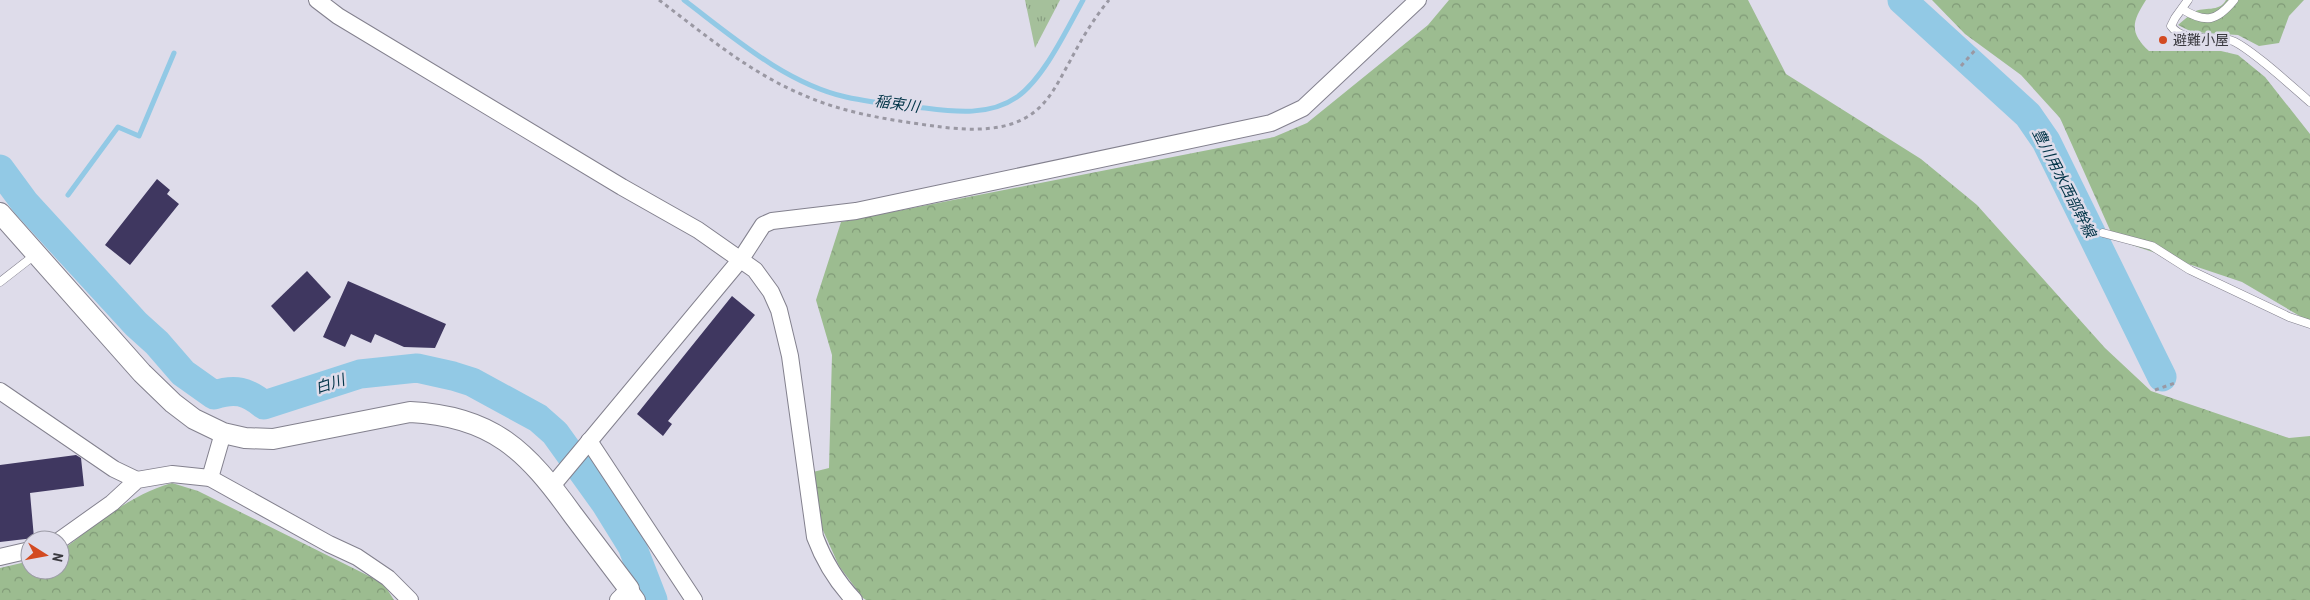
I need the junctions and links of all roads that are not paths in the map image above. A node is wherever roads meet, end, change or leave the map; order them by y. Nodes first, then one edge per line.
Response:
1 (317, 0) edge
2 (1418, 0) edge
3 (2188, 0) edge
4 (2234, 0) edge
5 (2182, 9) junction
6 (2310, 102) edge
7 (0, 213) edge
8 (2103, 233) dead end
9 (37, 253) junction
10 (741, 259) junction
11 (0, 282) edge
12 (2289, 317) junction
13 (2310, 324) edge
14 (2310, 329) edge
15 (0, 391) edge
16 (223, 433) junction
17 (589, 441) junction
18 (210, 478) junction
19 (137, 480) junction
20 (552, 486) junction
21 (70, 533) edge
22 (20, 553) edge
23 (0, 558) edge
24 (628, 596) edge
25 (410, 600) edge
26 (694, 600) edge
27 (854, 600) edge

1 - 10 street
2 - 10 street
3 - 5 lane
4 - 5 lane
5 - 6 lane
7 - 9 street
8 - 12 lane
9 - 11 lane
9 - 16 street
10 - 17 street
10 - 27 street
12 - 13 lane
12 - 14 lane
15 - 19 street
16 - 18 street
16 - 20 street
17 - 20 street
17 - 26 street
18 - 19 street
18 - 25 street
19 - 21 street
20 - 24 street
22 - 23 street

